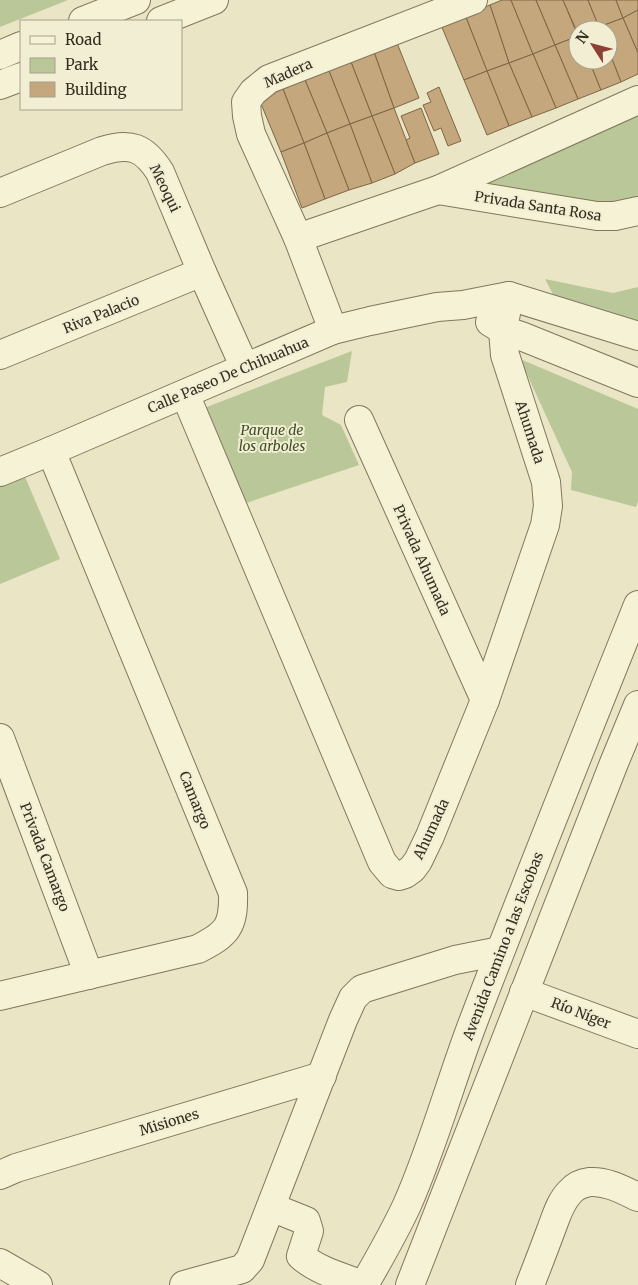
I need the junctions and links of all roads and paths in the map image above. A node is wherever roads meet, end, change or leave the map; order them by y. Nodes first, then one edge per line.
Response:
1 (136, 0) edge
2 (214, 0) edge
3 (473, 0) edge
4 (86, 20) edge
5 (164, 20) edge
6 (20, 46) edge
7 (0, 55) edge
8 (20, 77) edge
9 (0, 85) edge
10 (638, 100) edge
11 (438, 190) junction
12 (0, 193) edge
13 (638, 211) edge
14 (298, 238) junction
15 (202, 272) junction
16 (509, 296) junction
17 (463, 305) junction
18 (333, 330) junction
19 (503, 330) junction
20 (638, 336) edge
21 (0, 355) edge
22 (245, 368) junction
23 (638, 383) edge
24 (185, 394) junction
25 (359, 420) dead end
26 (52, 451) junction
27 (0, 472) edge
28 (638, 605) edge
29 (486, 700) junction
30 (638, 705) edge
31 (0, 738) edge
32 (580, 751) junction
33 (614, 763) junction
34 (500, 951) junction
35 (89, 975) junction
36 (524, 992) junction
37 (0, 996) edge
38 (637, 1031) edge
39 (322, 1076) junction
40 (5, 1177) edge
41 (638, 1197) edge
42 (271, 1207) junction
43 (0, 1263) edge
44 (38, 1285) edge
45 (184, 1285) edge
46 (363, 1285) edge
47 (410, 1285) edge
48 (530, 1285) edge

1 - 4 street
2 - 5 street
3 - 14 street, Madera
6 - 7 street
8 - 9 street
10 - 11 street
11 - 13 street, Privada Santa Rosa
11 - 14 street
12 - 15 street, Meoqui
14 - 18 street, Madera
15 - 21 street, Riva Palacio
15 - 22 street, Meoqui
16 - 17 street, Calle Paseo De Chihuahua
16 - 19 street, Ahumada
16 - 20 street, Calle Paseo De Chihuahua
17 - 18 street, Calle Paseo De Chihuahua
17 - 19 street
18 - 22 street, Calle Paseo De Chihuahua
19 - 23 street
19 - 29 street, Ahumada
22 - 24 street, Calle Paseo De Chihuahua
24 - 26 street, Calle Paseo De Chihuahua
24 - 29 street, Ahumada
25 - 29 street, Privada Ahumada
26 - 27 street, Calle Paseo De Chihuahua
26 - 35 street, Camargo
28 - 32 street, Avenida Camino a las Escobas
30 - 33 street
31 - 35 street, Privada Camargo
32 - 33 street
32 - 34 street, Avenida Camino a las Escobas
33 - 36 street
34 - 39 street
34 - 46 street, Avenida Camino a las Escobas
35 - 37 street, Camargo
36 - 38 street, Río Níger
36 - 47 street
39 - 40 street, Misiones
39 - 42 street
41 - 48 street
42 - 45 street
42 - 46 street
43 - 44 street

